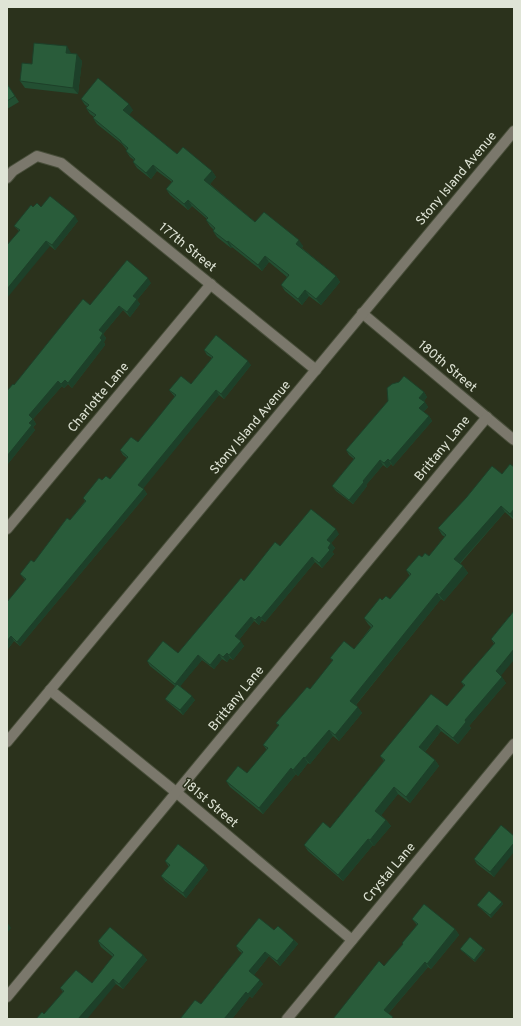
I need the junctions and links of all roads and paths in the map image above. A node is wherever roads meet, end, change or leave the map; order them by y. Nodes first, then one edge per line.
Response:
1 (514, 131) edge
2 (7, 178) edge
3 (211, 284) junction
4 (362, 313) junction
5 (316, 370) junction
6 (487, 417) junction
7 (514, 440) edge
8 (7, 529) edge
9 (50, 690) junction
10 (7, 742) edge
11 (514, 744) edge
12 (177, 793) junction
13 (352, 940) junction
14 (7, 998) edge
15 (287, 1019) edge

1 - 4 street, Stony Island Avenue
2 - 3 street, 177th Street
3 - 5 street, 177th Street
3 - 8 street, Charlotte Lane
4 - 5 street, Stony Island Avenue
4 - 6 street, 180th Street
5 - 9 street, Stony Island Avenue
6 - 7 street, 180th Street
6 - 12 street, Brittany Lane
9 - 10 street, Stony Island Avenue
9 - 12 street, 181st Street
11 - 13 street, Crystal Lane
12 - 13 street, 181st Street
12 - 14 street, Brittany Lane
13 - 15 street, Crystal Lane

